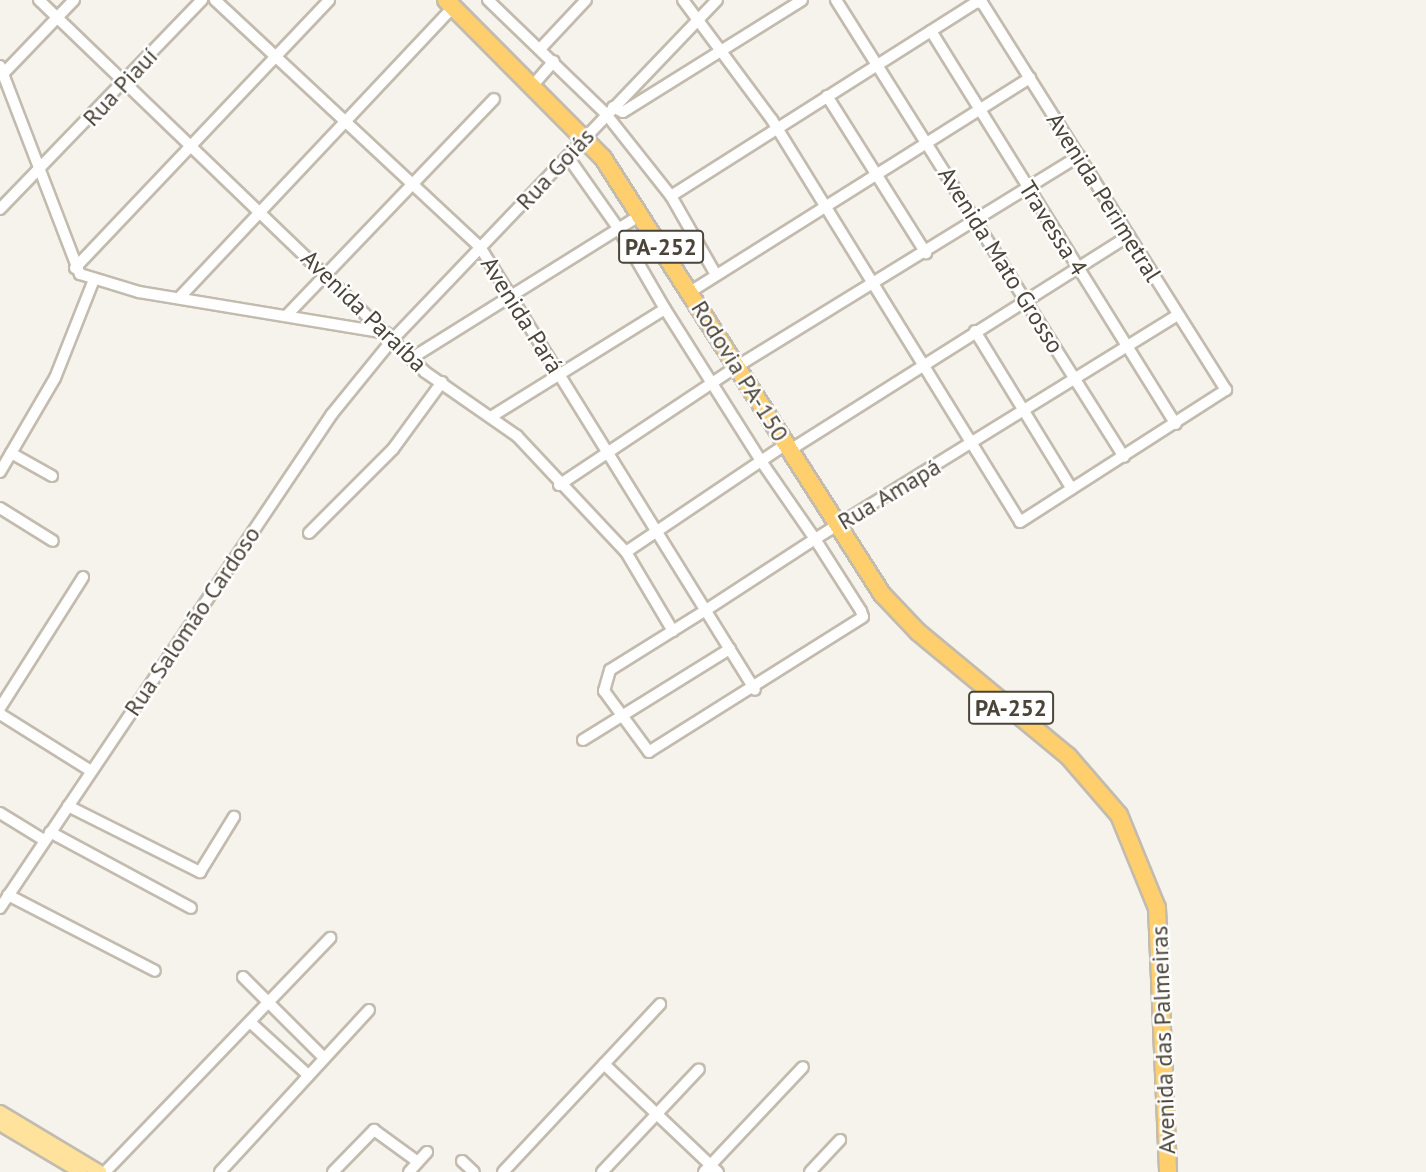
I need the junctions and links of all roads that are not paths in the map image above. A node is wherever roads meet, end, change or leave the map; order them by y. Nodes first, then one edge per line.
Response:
1 (39, 0) edge
2 (74, 0) edge
3 (202, 0) edge
4 (215, 0) edge
5 (329, 0) edge
6 (488, 0) edge
7 (586, 0) edge
8 (683, 0) edge
9 (717, 0) edge
10 (802, 0) edge
11 (836, 0) edge
12 (981, 2) edge
13 (450, 3) edge
14 (58, 17) junction
15 (701, 17) junction
16 (931, 31) junction
17 (540, 49) junction
18 (726, 50) junction
19 (275, 57) junction
20 (554, 61) junction
21 (878, 65) junction
22 (1, 71) edge
23 (1030, 78) junction
24 (125, 81) junction
25 (534, 84) junction
26 (827, 96) junction
27 (494, 99) dead end
28 (979, 108) junction
29 (610, 111) junction
30 (345, 122) junction
31 (776, 128) junction
32 (586, 136) junction
33 (927, 141) junction
34 (191, 146) junction
35 (1079, 156) junction
36 (568, 157) junction
37 (876, 172) junction
38 (39, 175) junction
39 (412, 184) junction
40 (1028, 189) junction
41 (671, 196) junction
42 (821, 206) junction
43 (0, 208) edge
44 (259, 212) junction
45 (641, 215) junction
46 (978, 220) junction
47 (618, 228) junction
48 (1129, 236) junction
49 (480, 247) junction
50 (926, 253) junction
51 (1077, 267) junction
52 (75, 268) junction
53 (326, 275) junction
54 (716, 275) junction
55 (93, 282) junction
56 (871, 288) junction
57 (690, 292) junction
58 (511, 294) junction
59 (179, 298) junction
60 (1026, 299) junction
61 (665, 309) junction
62 (287, 315) junction
63 (1178, 315) junction
64 (975, 331) junction
65 (390, 336) junction
66 (1127, 346) junction
67 (415, 356) junction
68 (919, 366) junction
69 (736, 367) junction
70 (559, 375) junction
71 (1075, 379) junction
72 (442, 382) junction
73 (713, 383) junction
74 (1024, 411) junction
75 (494, 415) junction
76 (1176, 424) junction
77 (968, 446) junction
78 (788, 447) junction
79 (11, 453) junction
80 (608, 453) junction
81 (1124, 457) junction
82 (761, 461) junction
83 (0, 472) edge
84 (52, 476) dead end
85 (559, 485) junction
86 (1072, 489) junction
87 (0, 508) edge
88 (836, 526) junction
89 (657, 531) junction
90 (309, 533) dead end
91 (815, 540) junction
92 (53, 541) dead end
93 (626, 552) junction
94 (83, 577) dead end
95 (706, 610) junction
96 (673, 631) junction
97 (730, 649) junction
98 (755, 690) junction
99 (0, 708) edge
100 (0, 714) edge
101 (622, 718) junction
102 (583, 740) dead end
103 (91, 771) junction
104 (68, 806) junction
105 (0, 813) edge
106 (234, 817) dead end
107 (47, 836) junction
108 (3, 903) edge
109 (191, 908) dead end
110 (330, 939) dead end
111 (155, 971) dead end
112 (243, 977) dead end
113 (660, 1004) dead end
114 (266, 1005) junction
115 (369, 1010) dead end
116 (250, 1022) junction
117 (324, 1058) junction
118 (604, 1064) junction
119 (803, 1067) dead end
120 (699, 1069) dead end
121 (308, 1075) junction
122 (0, 1112) edge
123 (657, 1114) junction
124 (0, 1124) edge
125 (840, 1140) dead end
126 (428, 1152) dead end
127 (462, 1161) dead end
128 (418, 1162) junction
129 (711, 1170) edge
130 (81, 1172) edge
131 (102, 1172) edge
132 (220, 1172) edge
133 (333, 1172) edge
134 (409, 1172) edge
135 (474, 1172) edge
136 (503, 1172) edge
137 (603, 1172) edge
138 (810, 1172) edge
139 (1168, 1172) edge

1 - 14 street, Avenida Paraíba
2 - 14 street
3 - 24 street, Rua Piauí
4 - 19 street, Avenida Pará
5 - 19 street
6 - 17 street
7 - 17 street
8 - 15 street
9 - 15 street, Rua Goiás
10 - 18 street
11 - 21 street, Avenida Mato Grosso
12 - 16 street
12 - 23 street, Avenida Perimetral
13 - 25 highway, Rodovia PA-150 / PA-252
13 - 30 street
14 - 22 street
14 - 24 street, Avenida Paraíba
15 - 18 street
15 - 29 street, Rua Goiás
16 - 21 street
16 - 28 street, Travessa 4
17 - 20 street
18 - 29 street
18 - 31 street
19 - 30 street, Avenida Pará
19 - 34 street
20 - 25 street
20 - 29 street
21 - 26 street
21 - 33 street, Avenida Mato Grosso
22 - 38 street
23 - 28 street
23 - 35 street, Avenida Perimetral
24 - 34 street, Avenida Paraíba
24 - 38 street, Rua Piauí
25 - 32 highway, Rodovia PA-150 / PA-252
26 - 31 street
26 - 37 street
27 - 39 street
28 - 33 street
28 - 40 street, Travessa 4
29 - 32 street, Rua Goiás
29 - 41 street
30 - 39 street, Avenida Pará
30 - 44 street
31 - 41 street
31 - 42 street
32 - 36 street, Rua Goiás
32 - 45 highway, Rodovia PA-150 / PA-252
33 - 37 street
33 - 46 street, Avenida Mato Grosso
34 - 44 street, Avenida Paraíba
34 - 52 street
35 - 40 street
35 - 48 street, Avenida Perimetral
36 - 47 street
36 - 49 street, Rua Goiás
37 - 42 street
37 - 50 street
38 - 43 street, Rua Piauí
38 - 52 street
39 - 49 street, Avenida Pará
39 - 53 street
40 - 46 street
40 - 51 street, Travessa 4
41 - 54 street
42 - 54 street
42 - 56 street
44 - 53 street, Avenida Paraíba
44 - 59 street
45 - 47 street
45 - 57 highway, Rodovia PA-150 / PA-252
46 - 50 street
46 - 60 street, Avenida Mato Grosso
47 - 58 street
47 - 61 street
48 - 51 street
48 - 63 street, Avenida Perimetral
49 - 58 street, Avenida Pará
49 - 65 street, Rua Goiás
50 - 56 street
51 - 60 street
51 - 66 street, Travessa 4
52 - 55 street
53 - 62 street
53 - 65 street, Avenida Paraíba
54 - 57 street
55 - 59 street
55 - 79 street
56 - 68 street
56 - 69 street
57 - 69 highway, Rodovia PA-150 / PA-252
58 - 67 street
58 - 70 street, Avenida Pará
59 - 62 street
60 - 64 street
60 - 71 street, Avenida Mato Grosso
61 - 70 street
61 - 73 street
62 - 65 street
63 - 66 street, Rua Amapá
63 - 76 street, Avenida Perimetral
64 - 68 street
64 - 74 street
65 - 67 street, Avenida Paraíba
65 - 103 street, Rua Salomão Cardoso
66 - 71 street, Rua Amapá
66 - 76 street, Travessa 4
67 - 72 street, Avenida Paraíba
68 - 77 street
68 - 78 street
69 - 73 street
69 - 78 highway, Rodovia PA-150 / PA-252
70 - 75 street
70 - 80 street, Avenida Pará
71 - 74 street, Rua Amapá
71 - 81 street, Avenida Mato Grosso
72 - 75 street, Avenida Paraíba
72 - 90 street
73 - 80 street
73 - 82 street
74 - 77 street, Rua Amapá
74 - 86 street
75 - 85 street, Avenida Paraíba
76 - 81 street
77 - 86 street
77 - 88 street, Rua Amapá
78 - 82 street
78 - 88 highway, Rodovia PA-150 / PA-252
79 - 83 street
79 - 84 street
80 - 85 street
80 - 89 street, Avenida Pará
81 - 86 street
82 - 89 street
82 - 91 street
85 - 93 street, Avenida Paraíba
87 - 92 street
88 - 91 street, Rua Amapá
88 - 139 highway, Avenida das Palmeiras / PA-252
89 - 93 street
89 - 95 street, Avenida Pará
91 - 95 street, Rua Amapá
91 - 98 street
93 - 96 street, Avenida Paraíba
94 - 99 street
95 - 96 street, Rua Amapá
95 - 97 street, Avenida Pará
96 - 101 street, Rua Amapá
97 - 98 street, Avenida Pará
97 - 101 street
98 - 101 street
100 - 103 street
101 - 102 street
103 - 104 street, Rua Salomão Cardoso
104 - 106 street
104 - 107 street, Rua Salomão Cardoso
105 - 107 street
107 - 108 street, Rua Salomão Cardoso
107 - 109 street
108 - 111 street
110 - 114 street
112 - 114 street
113 - 118 street
114 - 116 street
114 - 117 street
115 - 117 street
116 - 121 street
116 - 131 street
117 - 121 street
118 - 123 street
118 - 136 street
119 - 129 street
120 - 123 street
121 - 132 street
122 - 131 main road
123 - 129 street
123 - 137 street
124 - 130 main road
125 - 138 street
126 - 128 street
127 - 135 street
128 - 133 street
128 - 134 street

